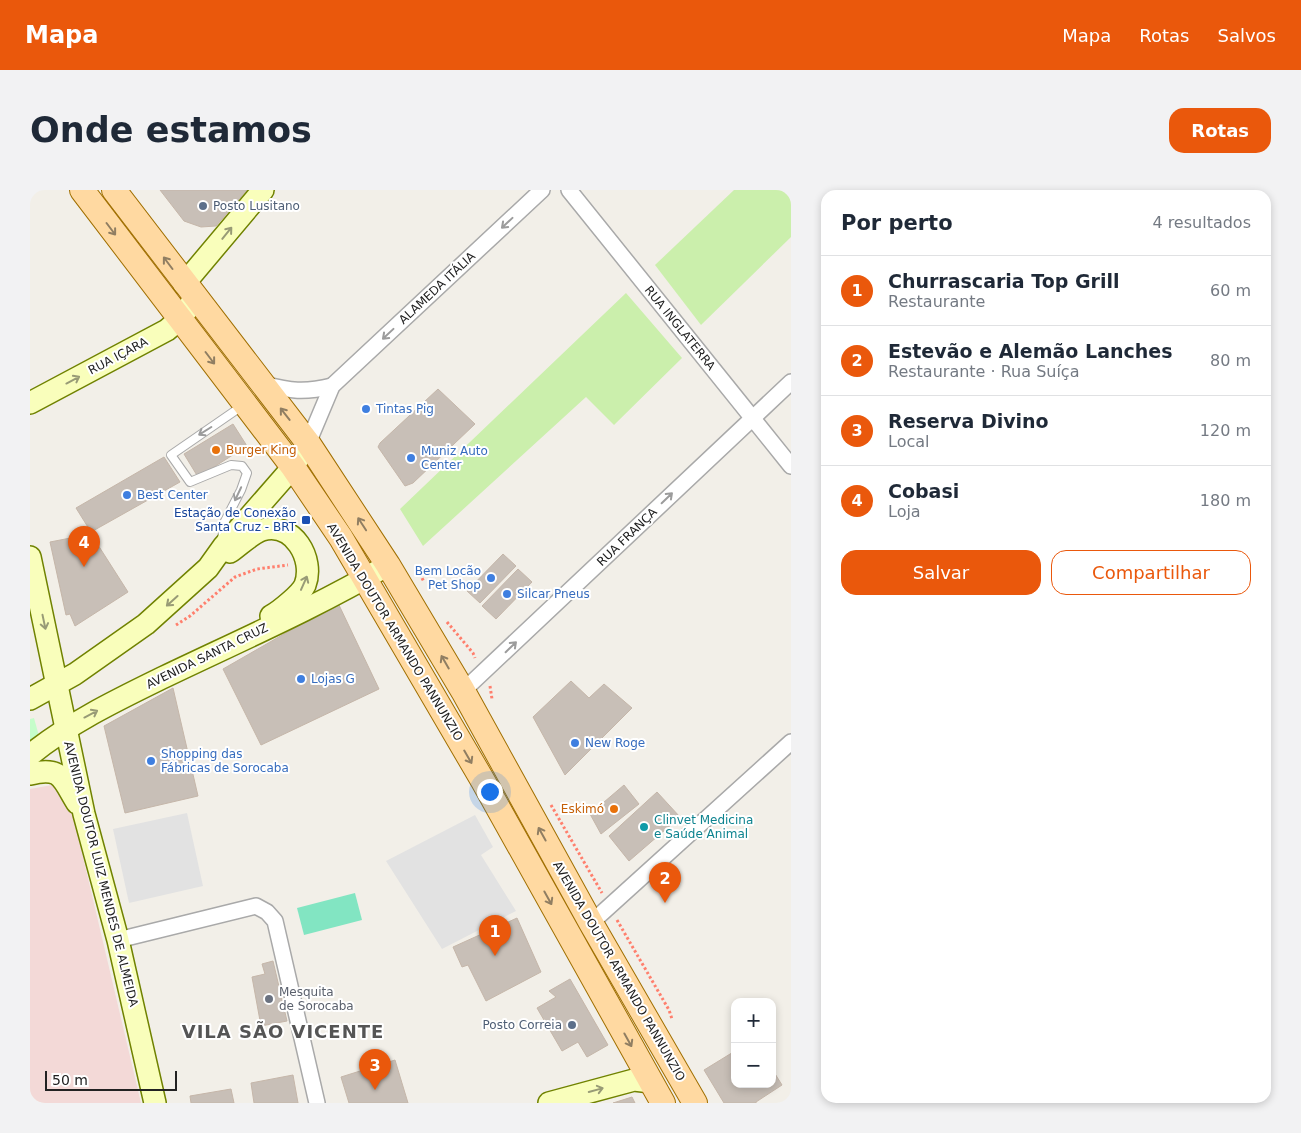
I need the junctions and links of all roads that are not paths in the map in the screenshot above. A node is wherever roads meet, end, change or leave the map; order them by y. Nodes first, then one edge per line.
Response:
1 (82, 190) edge
2 (114, 190) edge
3 (263, 190) edge
4 (542, 190) edge
5 (570, 190) edge
6 (189, 290) junction
7 (180, 319) junction
8 (791, 382) edge
9 (263, 384) junction
10 (332, 386) junction
11 (30, 403) edge
12 (245, 403) junction
13 (752, 418) junction
14 (308, 443) junction
15 (791, 466) edge
16 (294, 467) junction
17 (223, 547) junction
18 (30, 557) edge
19 (388, 565) junction
20 (208, 568) junction
21 (365, 578) junction
22 (58, 684) junction
23 (463, 692) junction
24 (30, 698) edge
25 (117, 700) junction
26 (66, 728) junction
27 (791, 742) edge
28 (30, 755) edge
29 (30, 774) edge
30 (84, 814) junction
31 (590, 923) junction
32 (118, 940) junction
33 (651, 1082) junction
34 (156, 1103) edge
35 (317, 1103) edge
36 (549, 1103) edge
37 (663, 1103) edge
38 (695, 1103) edge

1 -> 7 main road, AVENIDA DOUTOR ARMANDO PANNUNZIO
6 -> 2 main road, AVENIDA DOUTOR ARMANDO PANNUNZIO
6 -> 3 main road, RUA IÇARA
4 -> 10 street, ALAMEDA ITÁLIA
5 - 13 street, RUA INGLATERRA
6 - 7 main road, RUA IÇARA
6 - 9 main road, AVENIDA DOUTOR ARMANDO PANNUNZIO
11 -> 7 main road, RUA IÇARA
7 -> 12 main road, AVENIDA DOUTOR ARMANDO PANNUNZIO
8 - 13 street, RUA FRANÇA
9 - 10 street, ALAMEDA ITÁLIA
14 -> 9 main road, AVENIDA DOUTOR ARMANDO PANNUNZIO
10 - 14 street, ALAMEDA ITÁLIA
12 - 16 main road, AVENIDA DOUTOR ARMANDO PANNUNZIO
12 -> 17 lane
13 - 15 street, RUA INGLATERRA
23 -> 13 street, RUA FRANÇA
14 - 16 main road
19 -> 14 main road, AVENIDA DOUTOR ARMANDO PANNUNZIO
16 - 17 main road
16 - 21 main road, AVENIDA DOUTOR ARMANDO PANNUNZIO
17 - 20 main road
18 -> 22 main road, AVENIDA DOUTOR LUIZ MENDES DE ALMEIDA
19 - 21 main road, AVENIDA SANTA CRUZ
23 -> 19 main road, AVENIDA DOUTOR ARMANDO PANNUNZIO
20 -> 22 main road
25 -> 20 main road
21 - 25 main road, AVENIDA SANTA CRUZ
21 -> 33 main road, AVENIDA DOUTOR ARMANDO PANNUNZIO
22 - 24 main road
22 - 26 main road, AVENIDA DOUTOR LUIZ MENDES DE ALMEIDA
31 -> 23 main road, AVENIDA DOUTOR ARMANDO PANNUNZIO
26 -> 25 main road, AVENIDA SANTA CRUZ
26 - 28 main road, AVENIDA SANTA CRUZ
26 - 30 main road, AVENIDA DOUTOR LUIZ MENDES DE ALMEIDA
27 - 31 street
29 - 30 main road
30 - 32 main road, AVENIDA DOUTOR LUIZ MENDES DE ALMEIDA
31 - 38 main road, AVENIDA DOUTOR ARMANDO PANNUNZIO
32 - 34 main road, AVENIDA DOUTOR LUIZ MENDES DE ALMEIDA
32 - 35 street
36 -> 33 main road
33 - 37 main road, AVENIDA DOUTOR ARMANDO PANNUNZIO

